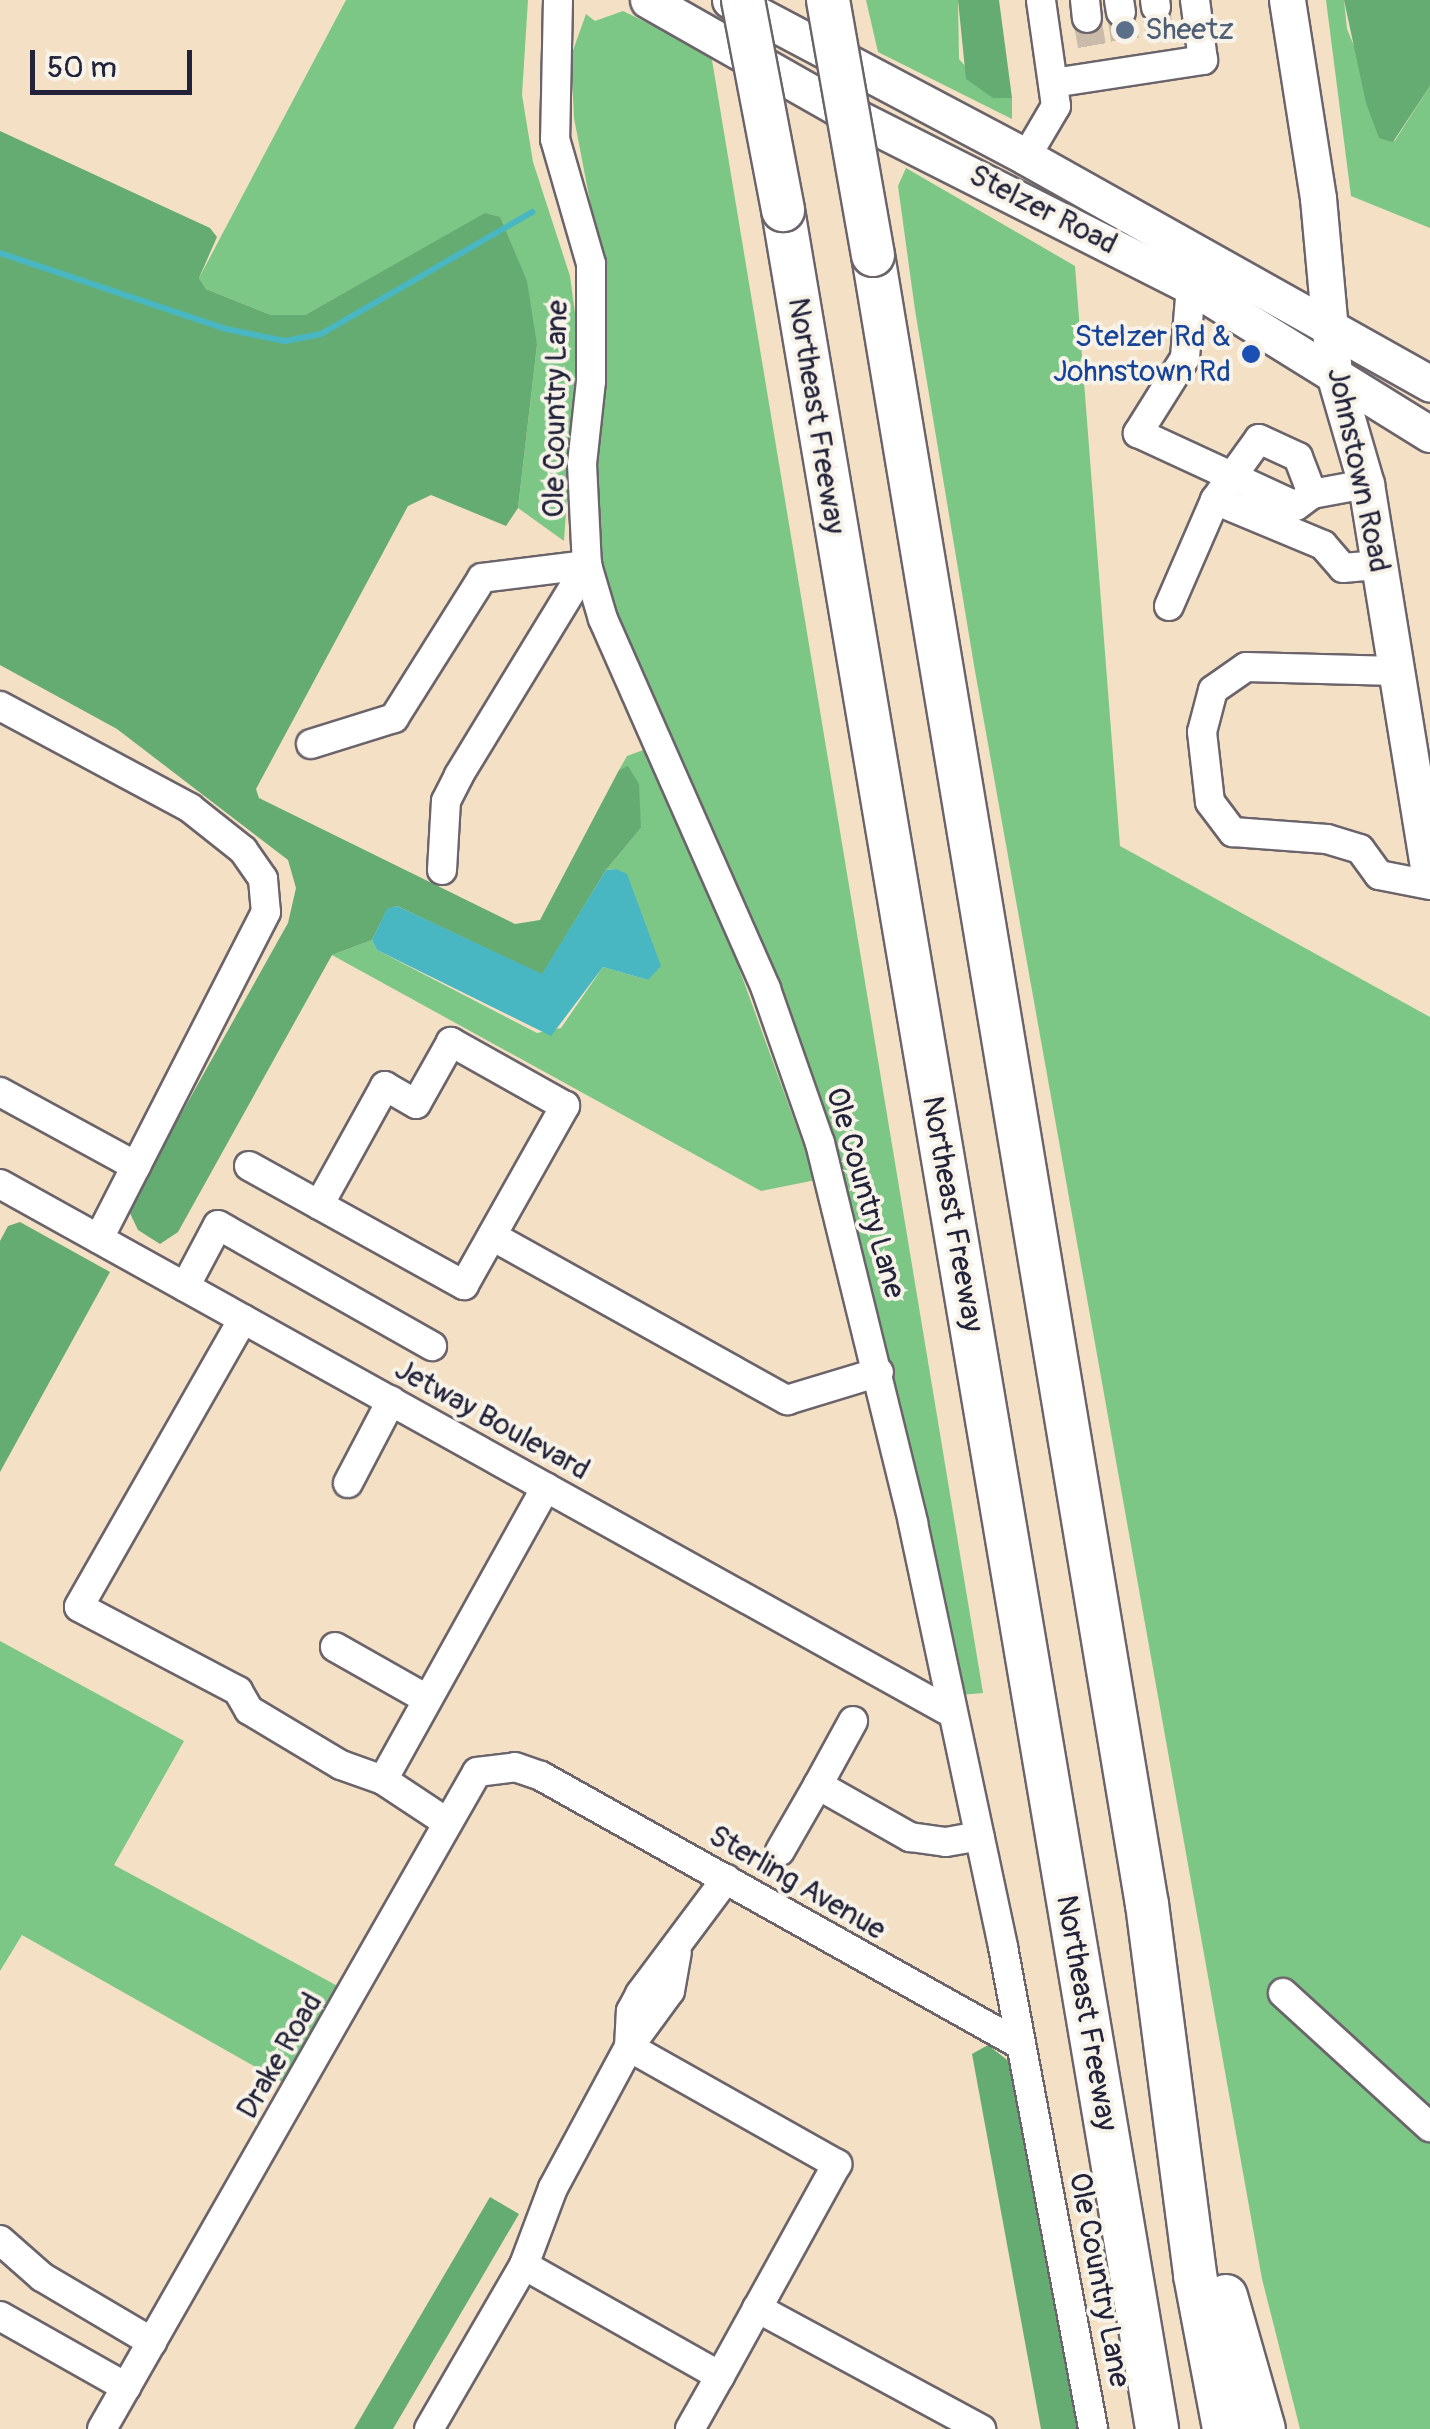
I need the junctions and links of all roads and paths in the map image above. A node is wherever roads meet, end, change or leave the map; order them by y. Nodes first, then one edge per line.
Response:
1 (558, 0) edge
2 (648, 0) edge
3 (730, 0) edge
4 (743, 0) edge
5 (828, 0) edge
6 (1041, 0) edge
7 (1194, 0) edge
8 (1285, 3) edge
9 (1053, 84) junction
10 (1026, 156) junction
11 (1191, 286) junction
12 (1333, 327) junction
13 (1334, 374) junction
14 (1430, 384) edge
15 (1430, 434) edge
16 (1366, 484) junction
17 (1224, 491) junction
18 (1312, 494) junction
19 (587, 565) junction
20 (1379, 566) junction
21 (1169, 606) dead end
22 (1396, 671) junction
23 (0, 706) edge
24 (311, 744) dead end
25 (442, 870) dead end
26 (1430, 882) edge
27 (0, 1092) edge
28 (136, 1166) junction
29 (249, 1166) dead end
30 (1, 1188) edge
31 (319, 1205) junction
32 (492, 1236) junction
33 (99, 1239) junction
34 (185, 1286) junction
35 (242, 1319) junction
36 (432, 1346) dead end
37 (879, 1372) junction
38 (390, 1401) junction
39 (348, 1483) dead end
40 (546, 1487) junction
41 (335, 1647) dead end
42 (427, 1699) junction
43 (952, 1713) junction
44 (853, 1721) dead end
45 (541, 1776) joint
46 (383, 1780) junction
47 (818, 1785) junction
48 (445, 1821) junction
49 (979, 1836) junction
50 (780, 1851) dead end
51 (726, 1880) junction
52 (1148, 1904) junction
53 (1282, 1993) dead end
54 (1021, 2045) junction
55 (629, 2046) junction
56 (1430, 2127) edge
57 (0, 2240) edge
58 (524, 2264) junction
59 (758, 2308) junction
60 (0, 2316) edge
61 (152, 2342) junction
62 (720, 2376) junction
63 (126, 2387) junction
64 (102, 2429) edge
65 (429, 2429) edge
66 (690, 2429) edge
67 (981, 2429) edge
68 (1093, 2429) edge
69 (1158, 2429) edge
70 (1224, 2429) edge
71 (1264, 2429) edge

1 - 19 street, Ole Country Lane
2 - 11 main road, Stelzer Road
3 - 10 main road, Stelzer Road
4 - 69 highway, Northeast Freeway, bridge
5 - 52 highway, bridge
6 - 9 street
7 - 9 street
8 - 12 main road, Johnstown Road
9 - 10 street
10 - 12 main road, Stelzer Road
11 - 13 main road, Stelzer Road
11 - 17 street
12 - 13 main road, Johnstown Road
12 - 14 main road, Stelzer Road
13 - 15 main road, Stelzer Road
13 - 16 main road, Johnstown Road
16 - 18 street
16 - 20 main road, Johnstown Road
17 - 18 street
17 - 18 street
17 - 20 street
17 - 21 street
19 - 24 street
19 - 25 street
19 - 37 street, Ole Country Lane
20 - 22 main road, Johnstown Road
22 - 26 main road, Johnstown Road
22 - 26 street
23 - 28 street
27 - 28 street
28 - 33 street
29 - 31 street
30 - 33 street, Jetway Boulevard
31 - 32 street
31 - 32 street
32 - 37 street
33 - 34 street, Jetway Boulevard
34 - 35 street, Jetway Boulevard
34 - 36 street
35 - 38 street, Jetway Boulevard
35 - 46 street
37 - 43 street, Ole Country Lane
38 - 39 street
38 - 40 street, Jetway Boulevard
40 - 42 street
40 - 43 street, Jetway Boulevard
41 - 42 street
42 - 46 street
43 - 49 street, Ole Country Lane
44 - 47 street
45 - 48 street, Drake Road
45 - 51 street, Sterling Avenue
46 - 48 street
47 - 49 street
47 - 50 street
48 - 61 street, Drake Road
49 - 54 street, Ole Country Lane
51 - 54 street, Sterling Avenue
51 - 55 street
52 - 70 highway
52 - 71 highway
53 - 56 street
54 - 68 street, Ole Country Lane
55 - 58 street
55 - 59 street
57 - 61 street
58 - 62 street
58 - 65 street
59 - 62 street
59 - 67 street
60 - 63 street
61 - 63 street, Drake Road
62 - 66 street
63 - 64 street, Drake Road

